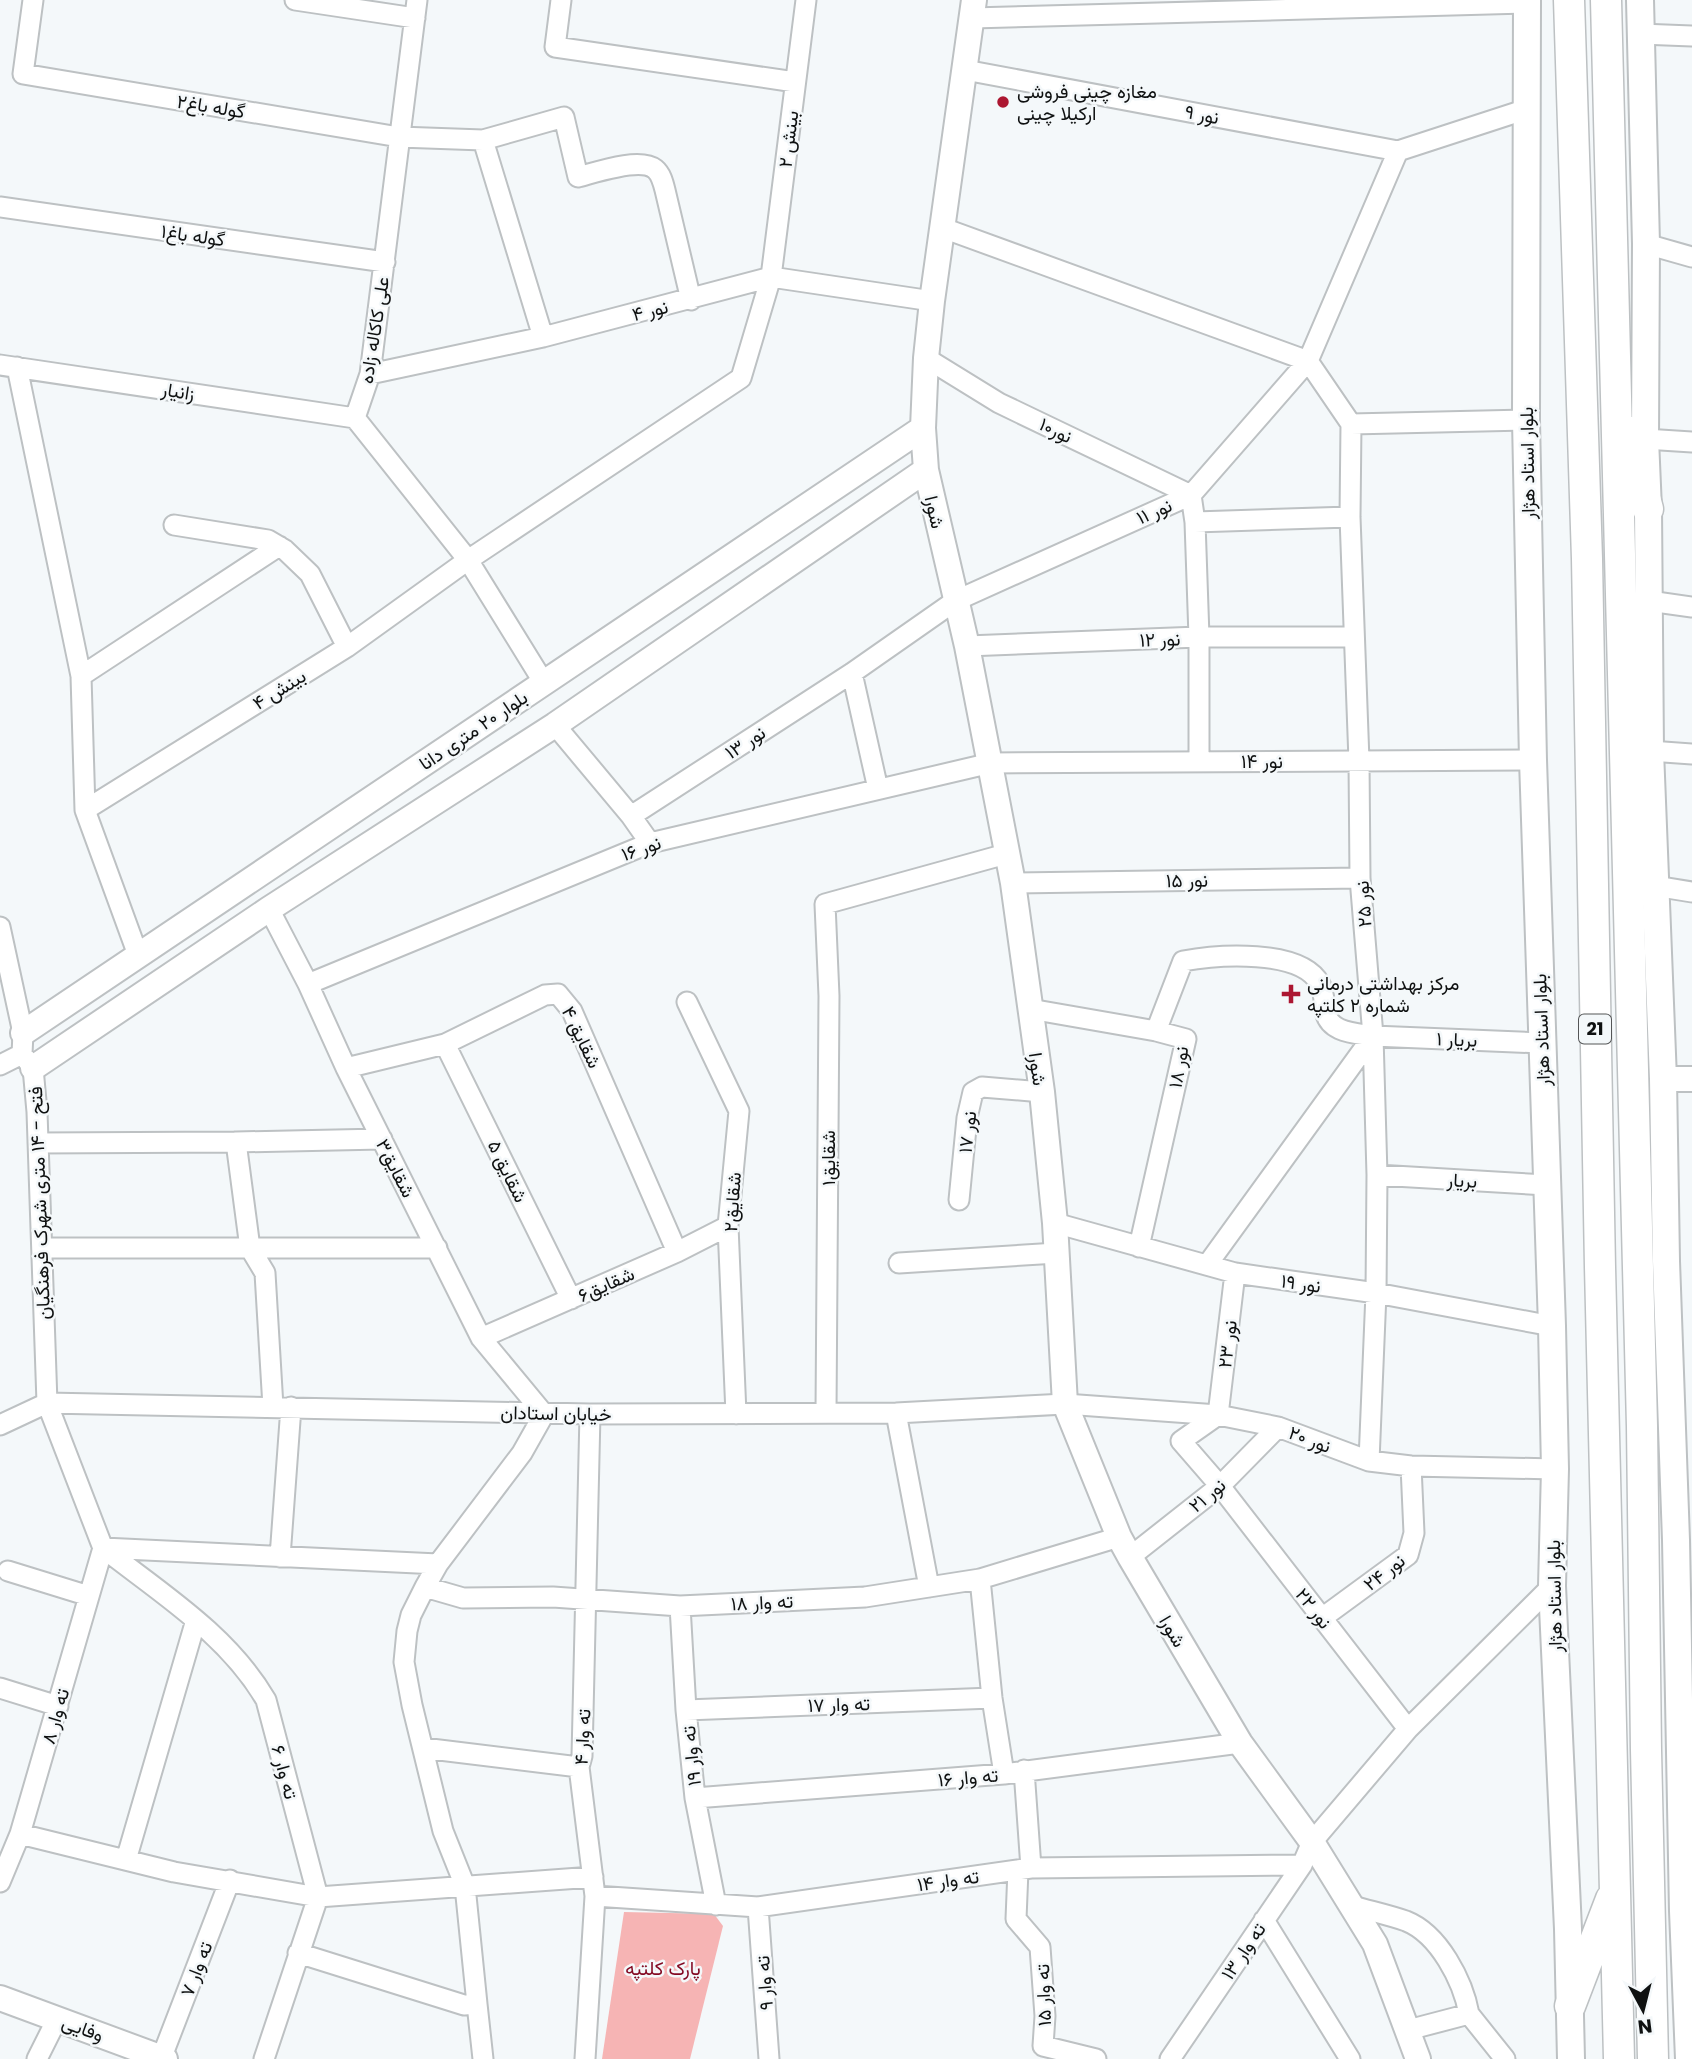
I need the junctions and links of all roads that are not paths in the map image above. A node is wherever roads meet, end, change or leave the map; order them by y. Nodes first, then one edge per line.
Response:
1 (33, 0) edge
2 (295, 0) edge
3 (561, 0) edge
4 (806, 0) edge
5 (1569, 0) edge
6 (1606, 0) edge
7 (1640, 0) edge
8 (1527, 1) edge
9 (416, 9) edge
10 (973, 9) edge
11 (1640, 34) junction
12 (1692, 36) edge
13 (965, 70) junction
14 (795, 82) junction
15 (1527, 108) junction
16 (400, 137) junction
17 (483, 140) junction
18 (1398, 150) junction
19 (0, 207) edge
20 (943, 228) junction
21 (1646, 244) junction
22 (1692, 257) edge
23 (385, 262) junction
24 (771, 278) junction
25 (691, 300) junction
26 (932, 301) junction
27 (543, 337) junction
28 (926, 358) junction
29 (1308, 361) junction
30 (8, 366) edge
31 (370, 374) junction
32 (1615, 389) junction
33 (355, 418) junction
34 (1526, 420) junction
35 (1351, 424) junction
36 (923, 428) junction
37 (1645, 439) junction
38 (1692, 442) edge
39 (926, 470) junction
40 (1191, 495) junction
41 (1648, 509) junction
42 (1350, 517) junction
43 (1195, 522) junction
44 (174, 525) dead end
45 (279, 546) junction
46 (468, 560) junction
47 (955, 601) junction
48 (1649, 601) junction
49 (1692, 607) edge
50 (1353, 636) junction
51 (1199, 637) junction
52 (967, 646) junction
53 (346, 647) junction
54 (852, 673) junction
55 (81, 676) junction
56 (544, 683) junction
57 (555, 725) junction
58 (1650, 751) junction
59 (1692, 754) edge
60 (1533, 760) junction
61 (1359, 761) junction
62 (1199, 762) junction
63 (991, 763) junction
64 (878, 789) junction
65 (85, 810) junction
66 (631, 816) junction
67 (650, 843) junction
68 (1006, 854) junction
69 (1360, 878) junction
70 (1013, 883) junction
71 (1655, 886) junction
72 (1692, 892) edge
73 (270, 909) junction
74 (0, 927) edge
75 (138, 955) junction
76 (308, 984) junction
77 (687, 1002) dead end
78 (1030, 1009) junction
79 (1156, 1031) junction
80 (1373, 1036) junction
81 (1541, 1043) junction
82 (445, 1044) junction
83 (26, 1052) junction
84 (0, 1065) edge
85 (346, 1068) junction
86 (1663, 1079) junction
87 (1692, 1079) edge
88 (1042, 1092) junction
89 (382, 1139) junction
90 (236, 1142) junction
91 (38, 1143) junction
92 (1377, 1175) junction
93 (1547, 1185) junction
94 (959, 1200) dead end
95 (1055, 1223) junction
96 (729, 1226) junction
97 (42, 1248) junction
98 (250, 1248) junction
99 (437, 1248) junction
100 (1139, 1248) junction
101 (677, 1252) junction
102 (1056, 1253) junction
103 (900, 1263) dead end
104 (1207, 1265) junction
105 (1235, 1273) junction
106 (1376, 1293) junction
107 (571, 1299) junction
108 (1552, 1326) junction
109 (481, 1338) junction
110 (47, 1403) junction
111 (1065, 1404) junction
112 (282, 1407) junction
113 (825, 1412) junction
114 (896, 1413) junction
115 (544, 1414) junction
116 (736, 1414) junction
117 (590, 1415) junction
118 (1219, 1415) junction
119 (0, 1425) edge
120 (1278, 1427) junction
121 (1369, 1461) junction
122 (1411, 1466) junction
123 (1555, 1469) junction
124 (1220, 1486) junction
125 (1684, 1541) edge
126 (1124, 1547) junction
127 (103, 1548) junction
128 (280, 1557) junction
129 (438, 1564) junction
130 (8, 1571) dead end
131 (980, 1579) junction
132 (1552, 1586) junction
133 (425, 1587) junction
134 (929, 1587) junction
135 (89, 1596) junction
136 (586, 1600) junction
137 (680, 1606) junction
138 (1322, 1618) junction
139 (196, 1620) junction
140 (0, 1688) edge
141 (992, 1698) junction
142 (58, 1706) junction
143 (687, 1710) junction
144 (1408, 1729) junction
145 (1240, 1743) junction
146 (423, 1748) junction
147 (579, 1767) junction
148 (1024, 1770) junction
149 (1004, 1774) junction
150 (695, 1798) junction
151 (20, 1834) junction
152 (1312, 1842) junction
153 (126, 1860) junction
154 (1302, 1865) junction
155 (1025, 1869) junction
156 (230, 1881) junction
157 (0, 1882) edge
158 (1616, 1885) junction
159 (466, 1886) junction
160 (594, 1886) junction
161 (318, 1897) junction
162 (1687, 1898) edge
163 (716, 1905) junction
164 (1353, 1906) junction
165 (758, 1907) junction
166 (1265, 1920) junction
167 (298, 1953) junction
168 (0, 1998) edge
169 (477, 2004) junction
170 (1570, 2006) junction
171 (1469, 2014) junction
172 (57, 2019) junction
173 (1408, 2030) junction
174 (37, 2059) edge
175 (162, 2059) edge
176 (264, 2059) edge
177 (483, 2059) edge
178 (585, 2059) edge
179 (769, 2059) edge
180 (1096, 2059) edge
181 (1170, 2059) edge
182 (1350, 2059) edge
183 (1418, 2059) edge
184 (1505, 2059) edge
185 (1571, 2059) edge
186 (1619, 2059) edge
187 (1653, 2059) edge
188 (1689, 2059) edge

1 - 16 street, گوله باغ۲
2 - 9 street
3 - 14 street
4 - 14 street, بینش ۲
5 - 158 main road, 21
6 - 32 main road, 21
7 - 11 main road
8 - 10 street
8 - 15 main road, بلوار استاد هژار
9 - 16 street, علی کاکاله زاده
10 - 13 street, شورا
11 - 12 street
11 - 21 main road
13 - 18 street, نور ۹
13 - 20 street, شورا
14 - 24 street, بینش ۲
15 - 18 street
15 - 34 main road, بلوار استاد هژار
16 - 17 street, گوله باغ۲
16 - 23 street, علی کاکاله زاده
17 - 25 street, گوله باغ۲
17 - 27 street
18 - 29 street, نور ۱۱
19 - 23 street, گوله باغ۱
20 - 26 street, شورا
20 - 29 street
21 - 22 street
21 - 37 main road
23 - 31 street, علی کاکاله زاده
24 - 25 street, نور ۴
24 - 26 street, نور ۴
24 - 46 street, بینش ۲
25 - 27 street, نور ۴
26 - 28 street, شورا
27 - 31 street, نور ۴
28 - 36 street, شورا
28 - 40 street, نور۱۰
29 - 35 street
29 - 40 street, نور ۱۱
30 - 33 street, زانیار
30 - 55 street
31 - 33 street, علی کاکاله زاده
32 - 41 main road
32 - 187 main road, 21
33 - 46 street
34 - 35 street
34 - 60 main road, بلوار استاد هژار
35 - 42 street, نور ۲۵
36 - 39 street, شورا
36 - 56 street, بلوار ۲۰ متری دانا
37 - 38 street
37 - 41 main road
39 - 47 street, شورا
39 - 57 street, بلوار ۲۰ متری دانا
40 - 43 street
40 - 47 street, نور ۱۱
41 - 48 main road
42 - 43 street
42 - 50 street, نور ۲۵
43 - 51 street
44 - 45 street
45 - 53 street
45 - 55 street
46 - 53 street, بینش ۴
46 - 56 street
47 - 52 street, شورا
47 - 54 street, نور ۱۳
48 - 49 street
48 - 58 main road
50 - 51 street, نور ۱۲
50 - 61 street, نور ۲۵
51 - 52 street, نور ۱۲
51 - 62 street
52 - 63 street, شورا
53 - 65 street, بینش ۴
54 - 64 street
54 - 66 street, نور ۱۳
55 - 65 street
56 - 75 street, بلوار ۲۰ متری دانا
57 - 66 street
57 - 73 street, بلوار ۲۰ متری دانا
58 - 59 street
58 - 71 main road
60 - 61 street, نور ۱۴
60 - 81 main road, بلوار استاد هژار
61 - 62 street, نور ۱۴
61 - 69 street, نور ۲۵
62 - 63 street, نور ۱۴
63 - 64 street, نور ۱۶
63 - 68 street, شورا
64 - 67 street, نور ۱۶
65 - 75 street
66 - 67 street
67 - 76 street, نور ۱۶
68 - 70 street, شورا
68 - 113 street, شقایق۱
69 - 70 street, نور ۱۵
69 - 80 street, نور ۲۵
70 - 78 street, شورا
71 - 72 street
71 - 86 main road
73 - 76 street, شقایق۳
73 - 83 street, بلوار ۲۰ متری دانا
74 - 83 street, فتح - ۱۴ متری شهرک فرهنگیان
75 - 83 street, بلوار ۲۰ متری دانا
76 - 85 street, شقایق۳
77 - 96 street, شقایق۲
78 - 79 street, نور ۱۸
78 - 88 street, شورا
79 - 80 street, بریار ۱
79 - 100 street, نور ۱۸
80 - 81 street, بریار ۱
80 - 92 street, نور ۲۵
80 - 104 street
81 - 93 main road, بلوار استاد هژار
82 - 85 street, شقایق ۴
82 - 101 street, شقایق ۴
82 - 107 street, شقایق ۵
83 - 84 street
83 - 91 street, فتح - ۱۴ متری شهرک فرهنگیان
85 - 89 street, شقایق۳
86 - 87 street
86 - 125 main road
88 - 94 street, نور ۱۷
88 - 95 street, شورا
89 - 90 street
89 - 99 street, شقایق۳
90 - 91 street
90 - 98 street
91 - 97 street, فتح - ۱۴ متری شهرک فرهنگیان
92 - 93 street, بریار
92 - 106 street, نور ۲۵
93 - 108 main road, بلوار استاد هژار
95 - 100 street, نور ۱۹
95 - 102 street, شورا
96 - 101 street, شقایق۶
96 - 116 street, شقایق۲
97 - 98 street
97 - 110 street, فتح - ۱۴ متری شهرک فرهنگیان
98 - 99 street
98 - 112 street
99 - 109 street, شقایق۳
100 - 104 street, نور ۱۹
101 - 107 street, شقایق۶
102 - 103 street
102 - 111 street, شورا
104 - 105 street, نور ۱۹
105 - 106 street, نور ۱۹
105 - 118 street, نور ۲۳
106 - 108 street, نور ۱۹
106 - 121 street, نور ۲۵
107 - 109 street, شقایق۶
108 - 123 main road, بلوار استاد هژار
109 - 115 street, شقایق۳
110 - 112 street, خیابان استادان
110 - 119 street
110 - 127 street, فتح - ۱۴ متری شهرک فرهنگیان
111 - 114 street, خیابان استادان
111 - 118 street, نور ۲۰
111 - 126 street, شورا
112 - 115 street, خیابان استادان
112 - 128 street
113 - 114 street, خیابان استادان
113 - 116 street, خیابان استادان
114 - 134 street
115 - 117 street, خیابان استادان
115 - 129 street
116 - 117 street, خیابان استادان
117 - 136 street, ته وار ۴
118 - 120 street, نور ۲۰
118 - 124 street, نور ۲۲
120 - 121 street, نور ۲۰
120 - 124 street, نور ۲۱
121 - 122 street, نور ۲۰
122 - 123 street, نور ۲۰
122 - 138 street, نور ۲۴
123 - 132 main road, بلوار استاد هژار
124 - 126 street, نور ۲۱
124 - 138 street, نور ۲۲
125 - 162 main road
126 - 131 street, ته وار ۱۸
126 - 145 street, شورا
127 - 128 street
127 - 135 street, ته وار ۸
127 - 139 street, ته وار ۶
128 - 129 street
129 - 133 street
130 - 135 street
131 - 134 street, ته وار ۱۸
131 - 141 street
132 - 144 street, ته وار ۱۳
132 - 170 main road, بلوار استاد هژار
133 - 136 street, ته وار ۱۸
133 - 146 street
134 - 137 street, ته وار ۱۸
135 - 142 street, ته وار ۸
136 - 137 street, ته وار ۱۸
136 - 147 street, ته وار ۴
137 - 143 street, ته وار ۱۹
138 - 144 street, نور ۲۲
139 - 153 street
139 - 161 street, ته وار ۶
140 - 142 street
141 - 143 street, ته وار ۱۷
141 - 149 street
142 - 151 street, ته وار ۸
143 - 150 street, ته وار ۱۹
144 - 152 street, ته وار ۱۳
145 - 148 street, ته وار ۱۶
145 - 152 street, شورا
146 - 147 street
146 - 159 street
147 - 160 street, ته وار ۴
148 - 149 street, ته وار ۱۶
148 - 155 street, ته وار ۱۵
149 - 150 street, ته وار ۱۶
150 - 163 street, ته وار ۱۹
151 - 153 street, ته وار ۱۴
151 - 157 street, ته وار ۸
152 - 154 street, ته وار ۱۳
152 - 164 street, شورا
153 - 156 street, ته وار ۱۴
154 - 155 street, ته وار ۱۴
154 - 166 street, ته وار ۱۳
155 - 165 street, ته وار ۱۴
155 - 180 street, ته وار ۱۵
156 - 161 street, ته وار ۱۴
156 - 175 street, ته وار ۷
158 - 170 main road
158 - 186 main road, 21
159 - 160 street, ته وار ۱۴
159 - 161 street, ته وار ۱۴
159 - 169 street
160 - 163 street, ته وار ۱۴
160 - 178 street, ته وار ۴
161 - 167 street
162 - 188 main road
163 - 165 street, ته وار ۱۴
164 - 171 street
164 - 173 street, شورا
165 - 179 street, ته وار ۹
166 - 181 street, ته وار ۱۳
166 - 182 street
167 - 169 street
167 - 176 street
168 - 172 street, وفایی
169 - 177 street
170 - 185 main road, بلوار استاد هژار
171 - 173 street
171 - 184 street
172 - 174 street
172 - 175 street, وفایی
173 - 183 street, شورا

